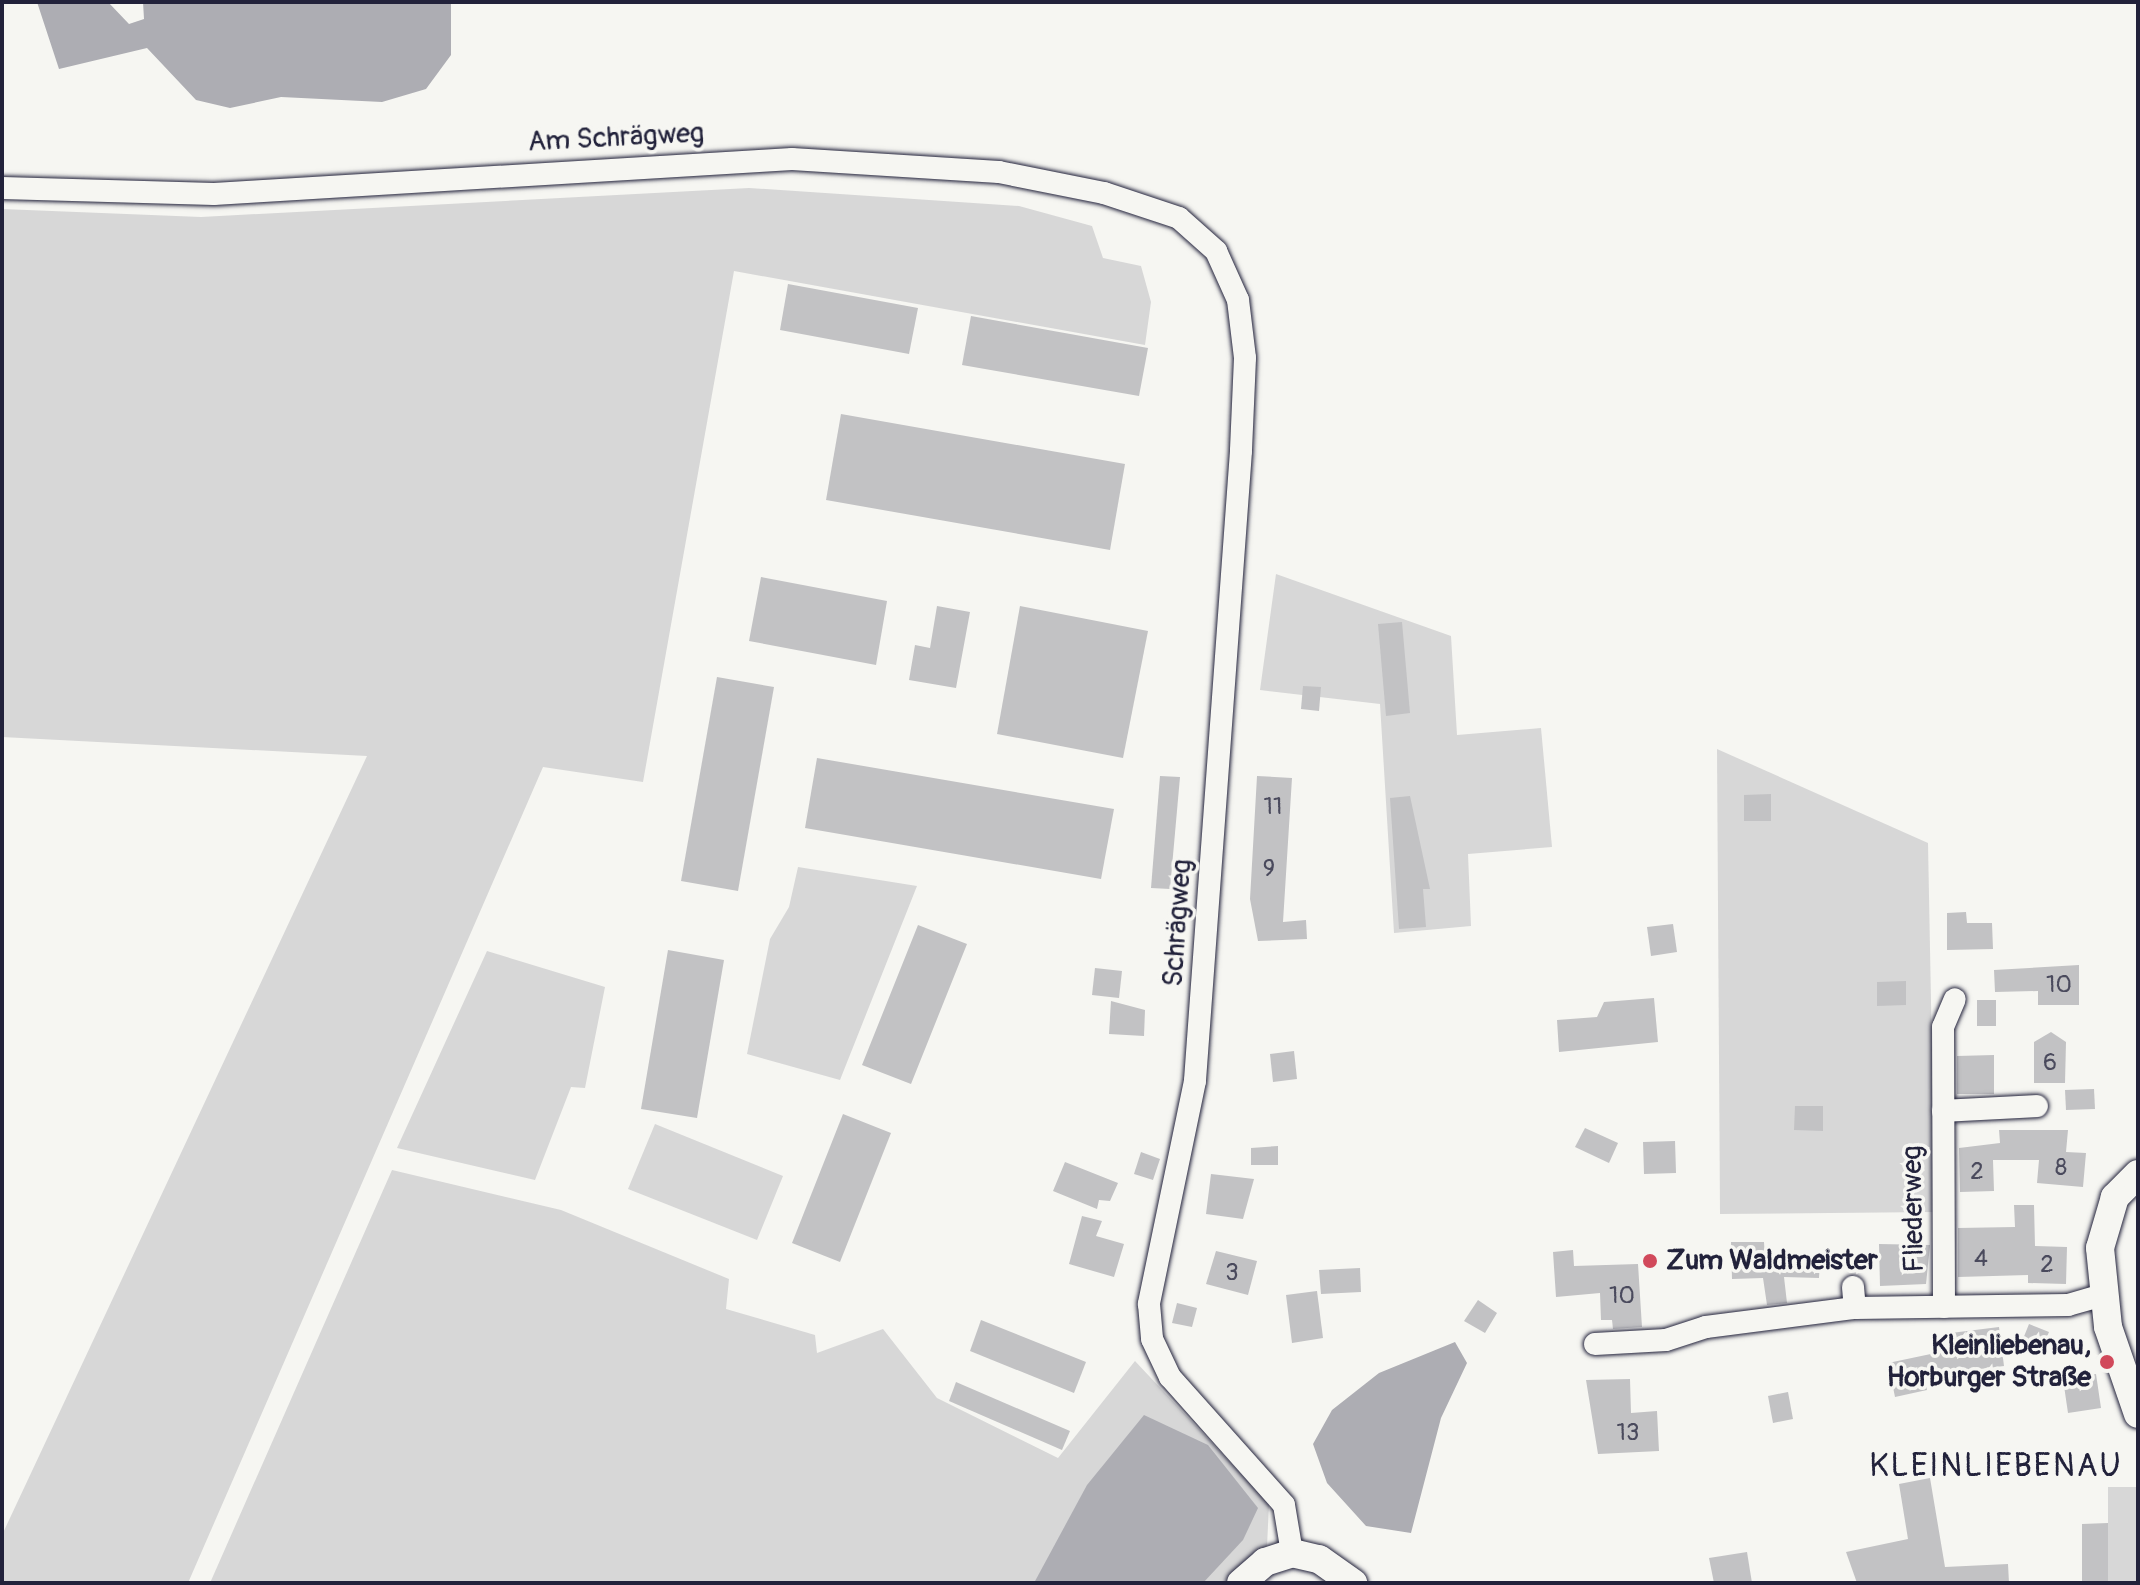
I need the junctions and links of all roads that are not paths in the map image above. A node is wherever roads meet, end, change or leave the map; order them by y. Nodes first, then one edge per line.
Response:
1 (2, 188) edge
2 (1216, 251) joint
3 (1955, 999) dead end
4 (2037, 1106) dead end
5 (1943, 1111) junction
6 (2138, 1174) edge
7 (2103, 1295) junction
8 (1944, 1307) junction
9 (1595, 1344) dead end
10 (2138, 1414) edge
11 (1292, 1553) junction
12 (1241, 1583) edge
13 (1353, 1583) edge

1 - 2 street, Am Schrägweg
2 - 11 street, Schrägweg
3 - 5 street, Fliederweg
4 - 5 street, Fliederweg
5 - 8 street, Fliederweg
6 - 7 street
7 - 8 street
7 - 10 street
8 - 9 street
11 - 12 street
11 - 13 street

